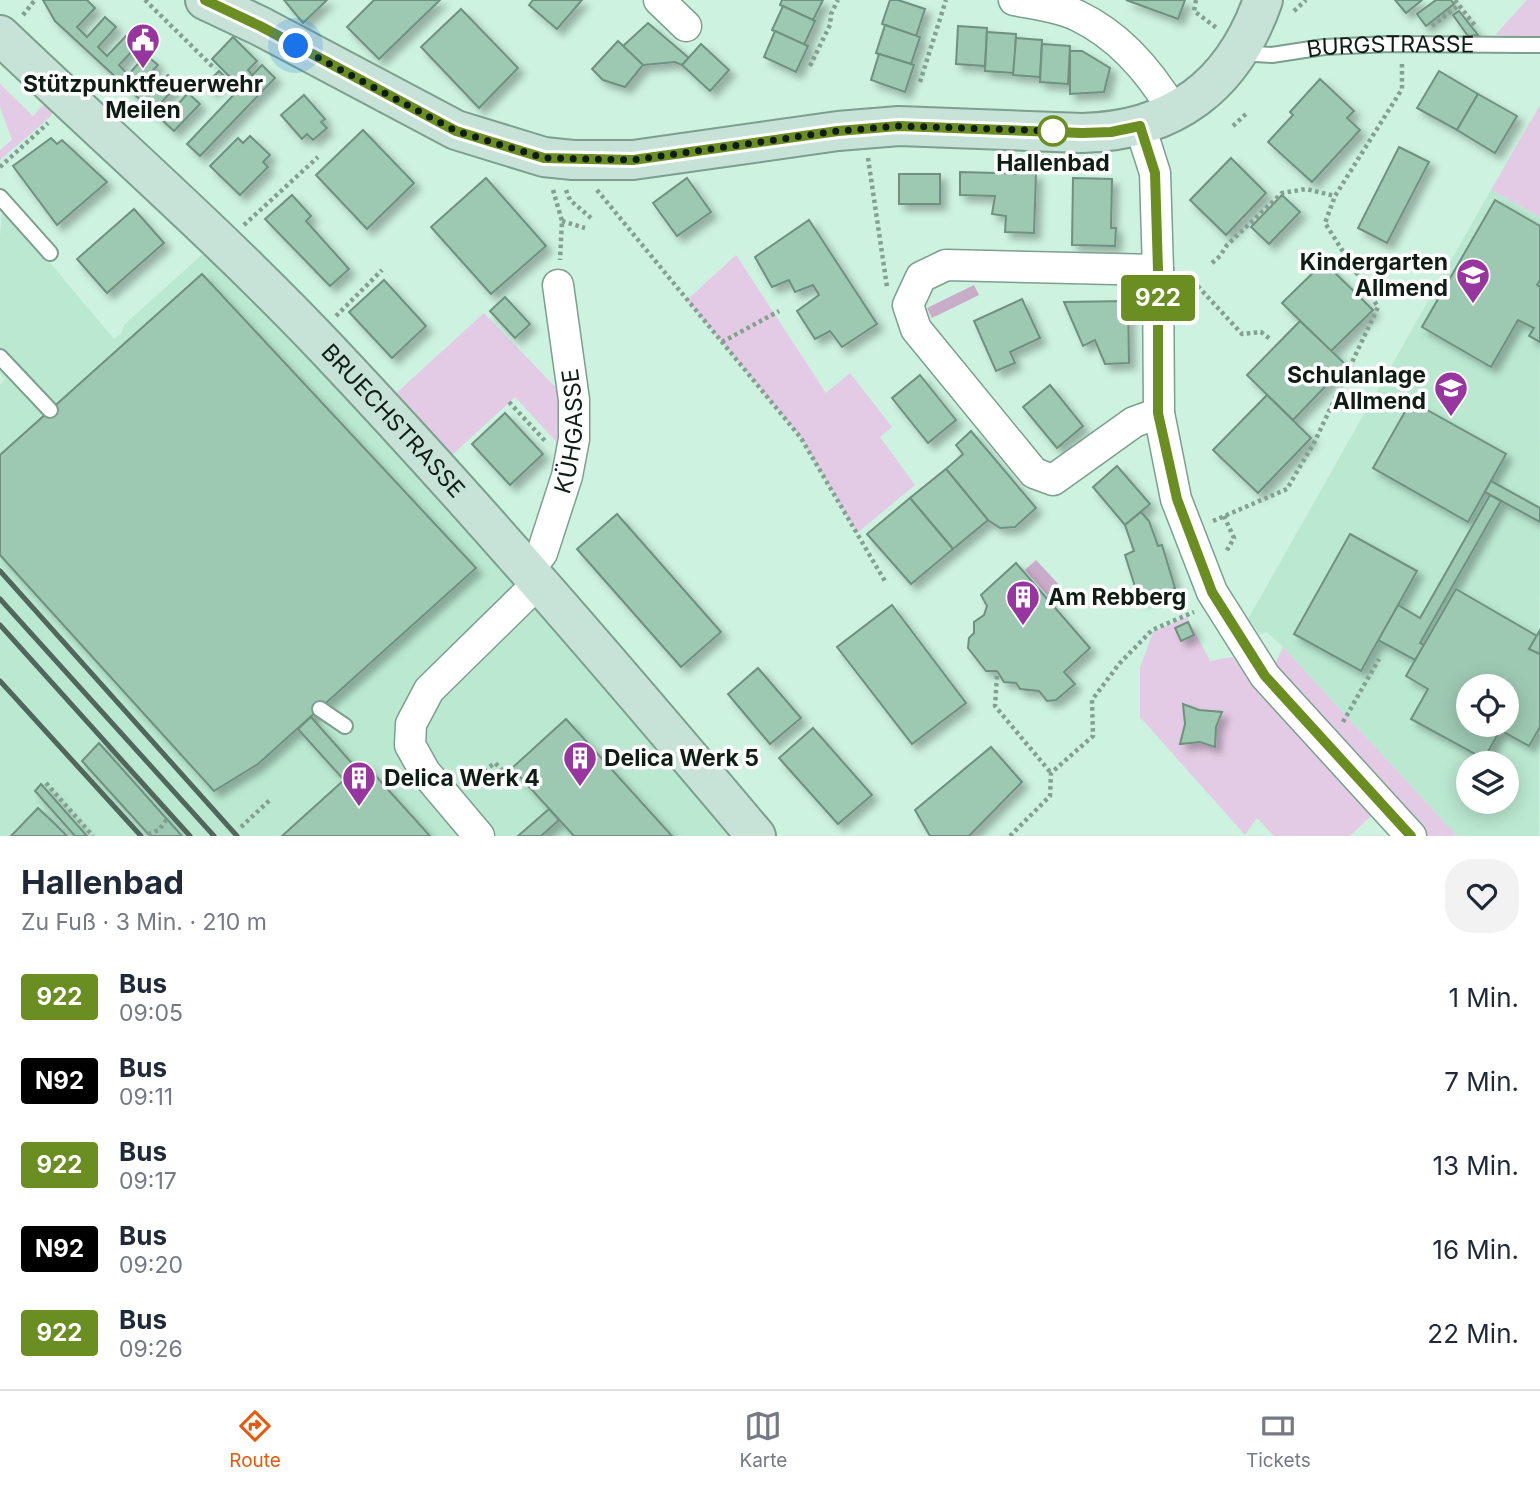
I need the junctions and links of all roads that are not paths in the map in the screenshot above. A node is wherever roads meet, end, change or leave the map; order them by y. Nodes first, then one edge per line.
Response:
1 (205, 0) edge
2 (659, 0) edge
3 (1014, 0) edge
4 (1263, 0) edge
5 (686, 26) dead end
6 (0, 35) edge
7 (1231, 39) junction
8 (1540, 45) edge
9 (1157, 119) junction
10 (0, 197) edge
11 (50, 253) dead end
12 (1158, 270) junction
13 (558, 285) road end
14 (0, 357) edge
15 (50, 410) dead end
16 (1158, 413) junction
17 (533, 576) junction
18 (320, 709) dead end
19 (345, 726) dead end
20 (479, 836) edge
21 (756, 836) edge
22 (1412, 836) edge

1 - 9 street
2 - 5 street
3 - 9 street
4 - 7 street
6 - 17 street, BRUECHSTRASSE
7 - 8 lane, BURGSTRASSE
7 - 9 street
9 - 12 street
10 - 11 lane
12 - 16 street
12 - 16 street
13 - 17 street, KÜHGASSE
14 - 15 lane
16 - 22 street
17 - 20 street, KÜHGASSE
17 - 21 street, BRUECHSTRASSE
18 - 19 lane

